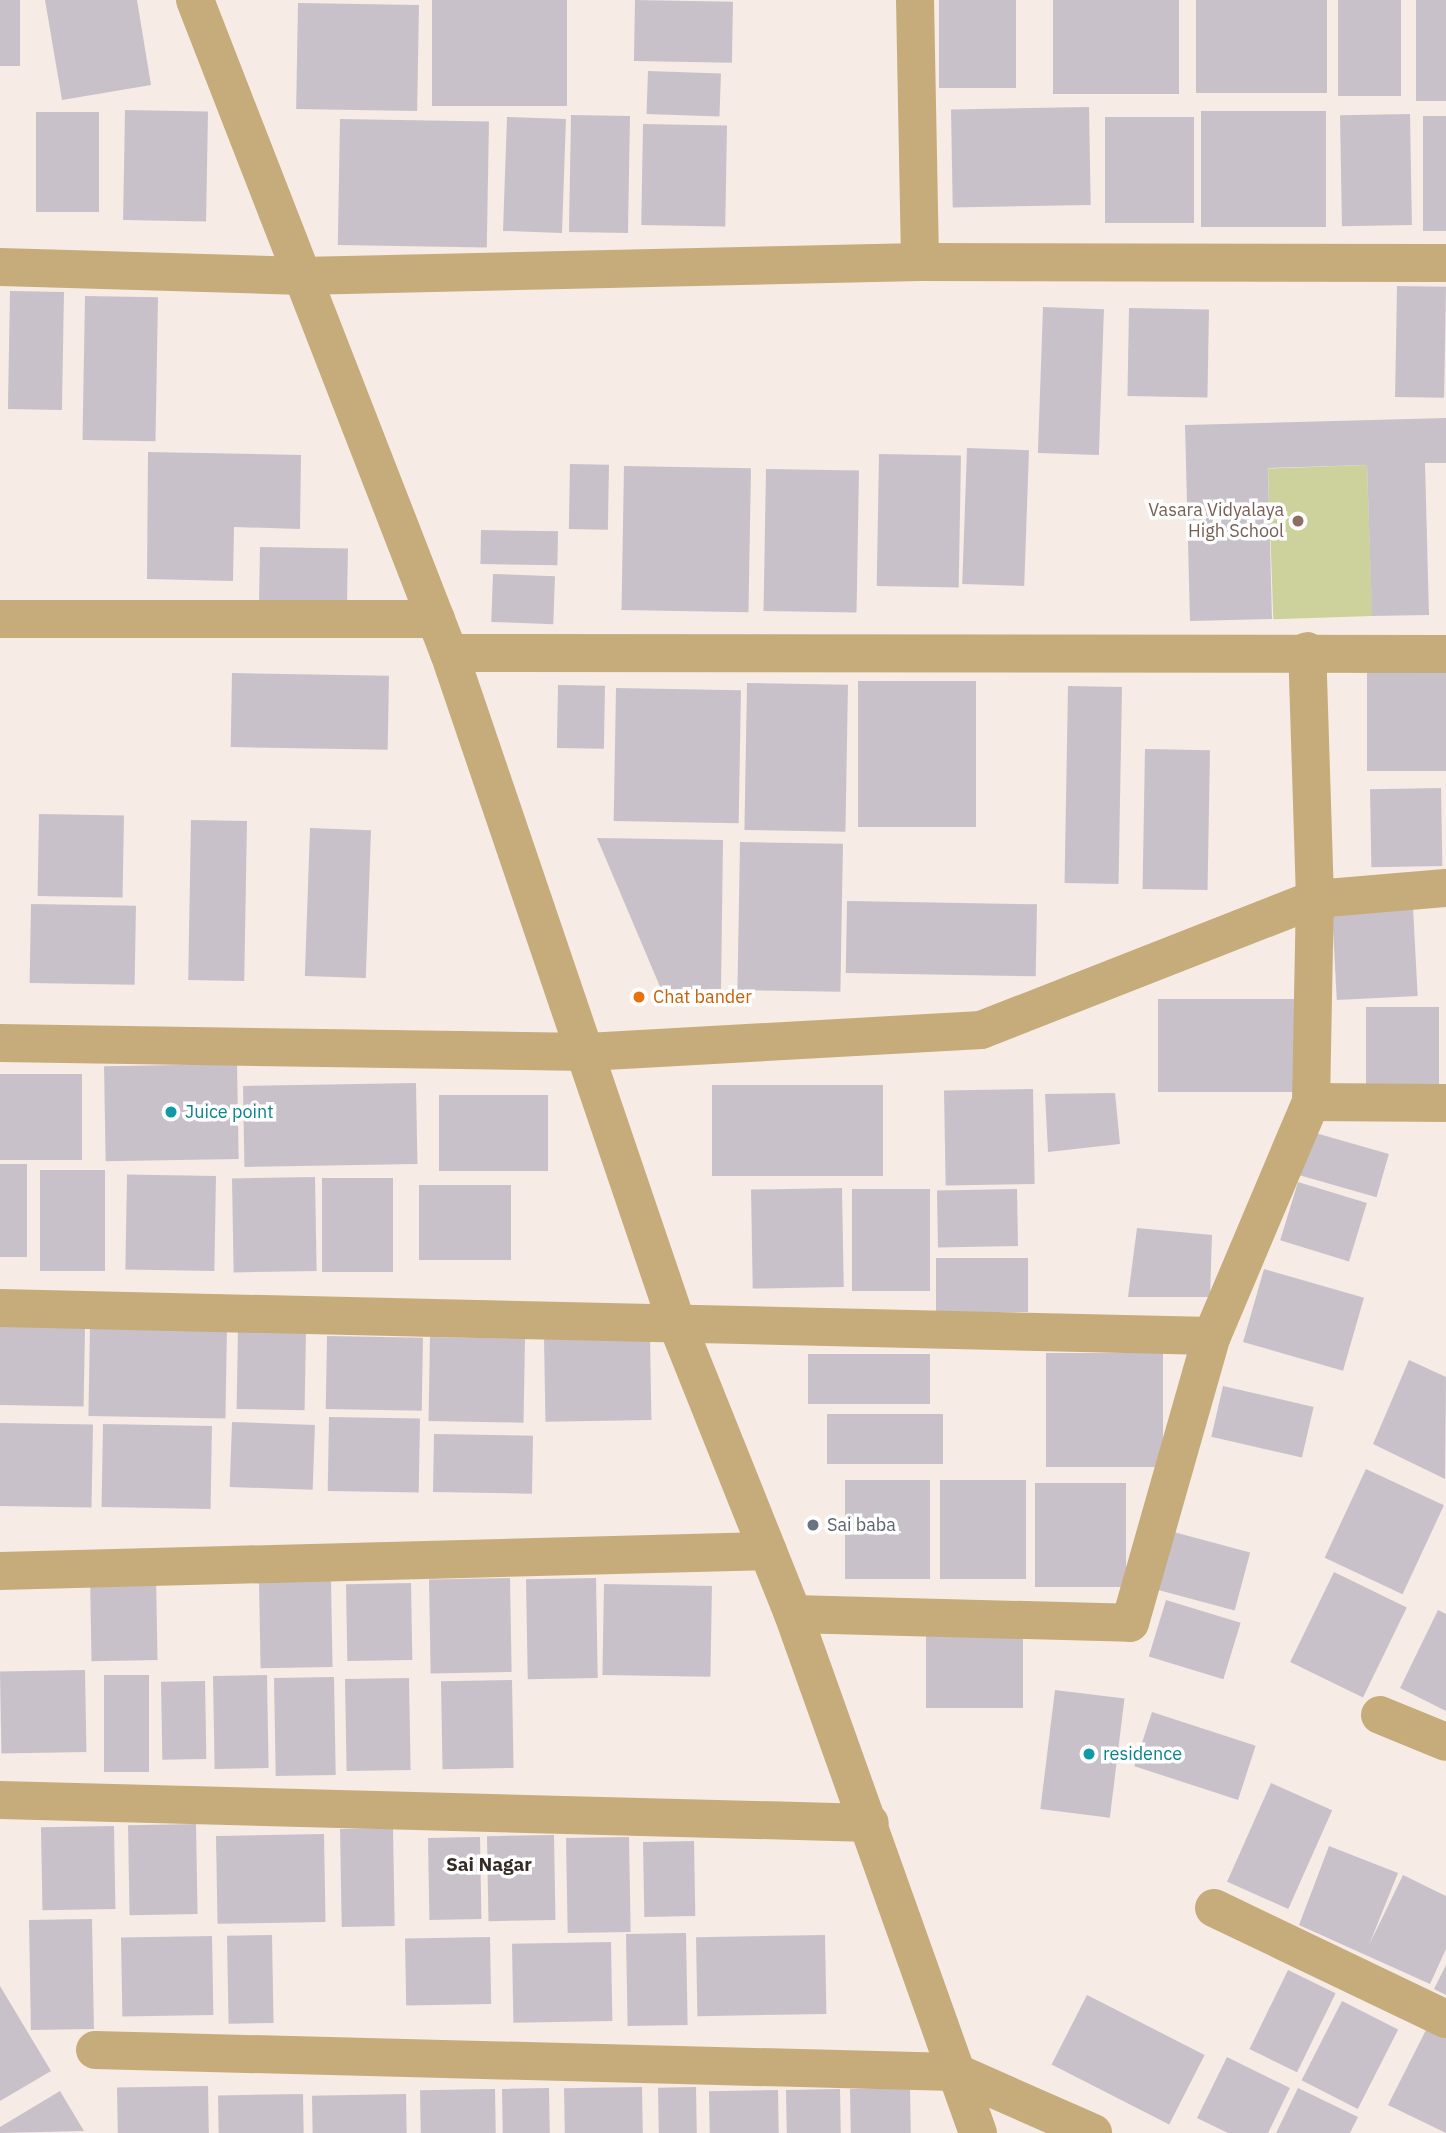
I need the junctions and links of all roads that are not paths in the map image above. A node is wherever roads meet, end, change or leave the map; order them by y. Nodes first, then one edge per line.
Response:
1 (195, 0) edge
2 (915, 0) edge
3 (920, 262) junction
4 (1446, 262) edge
5 (0, 267) edge
6 (301, 276) junction
7 (0, 619) edge
8 (443, 636) junction
9 (1307, 651) junction
10 (1446, 654) edge
11 (1446, 888) edge
12 (1315, 899) junction
13 (0, 1043) edge
14 (587, 1052) junction
15 (1311, 1102) junction
16 (1446, 1103) edge
17 (0, 1308) edge
18 (677, 1324) junction
19 (1212, 1336) junction
20 (768, 1551) junction
21 (0, 1571) edge
22 (793, 1614) junction
23 (1380, 1716) dead end
24 (1446, 1742) edge
25 (0, 1800) edge
26 (870, 1823) junction
27 (1214, 1908) dead end
28 (1446, 2019) edge
29 (95, 2050) dead end
30 (955, 2072) junction
31 (978, 2133) edge
32 (1093, 2133) edge

1 - 6 street
2 - 3 street
3 - 4 street
3 - 6 street
5 - 6 street
6 - 8 street
7 - 8 street
8 - 9 street
8 - 14 street
9 - 10 street
9 - 12 street
11 - 12 street
12 - 14 street
12 - 15 street
13 - 14 street
14 - 18 street
15 - 16 street
15 - 19 street
17 - 18 street
18 - 19 street
18 - 20 street
19 - 22 street
20 - 21 street
20 - 22 street
22 - 26 street
23 - 24 street
25 - 26 street
26 - 30 street
27 - 28 street
29 - 30 street
30 - 31 street
30 - 32 street

